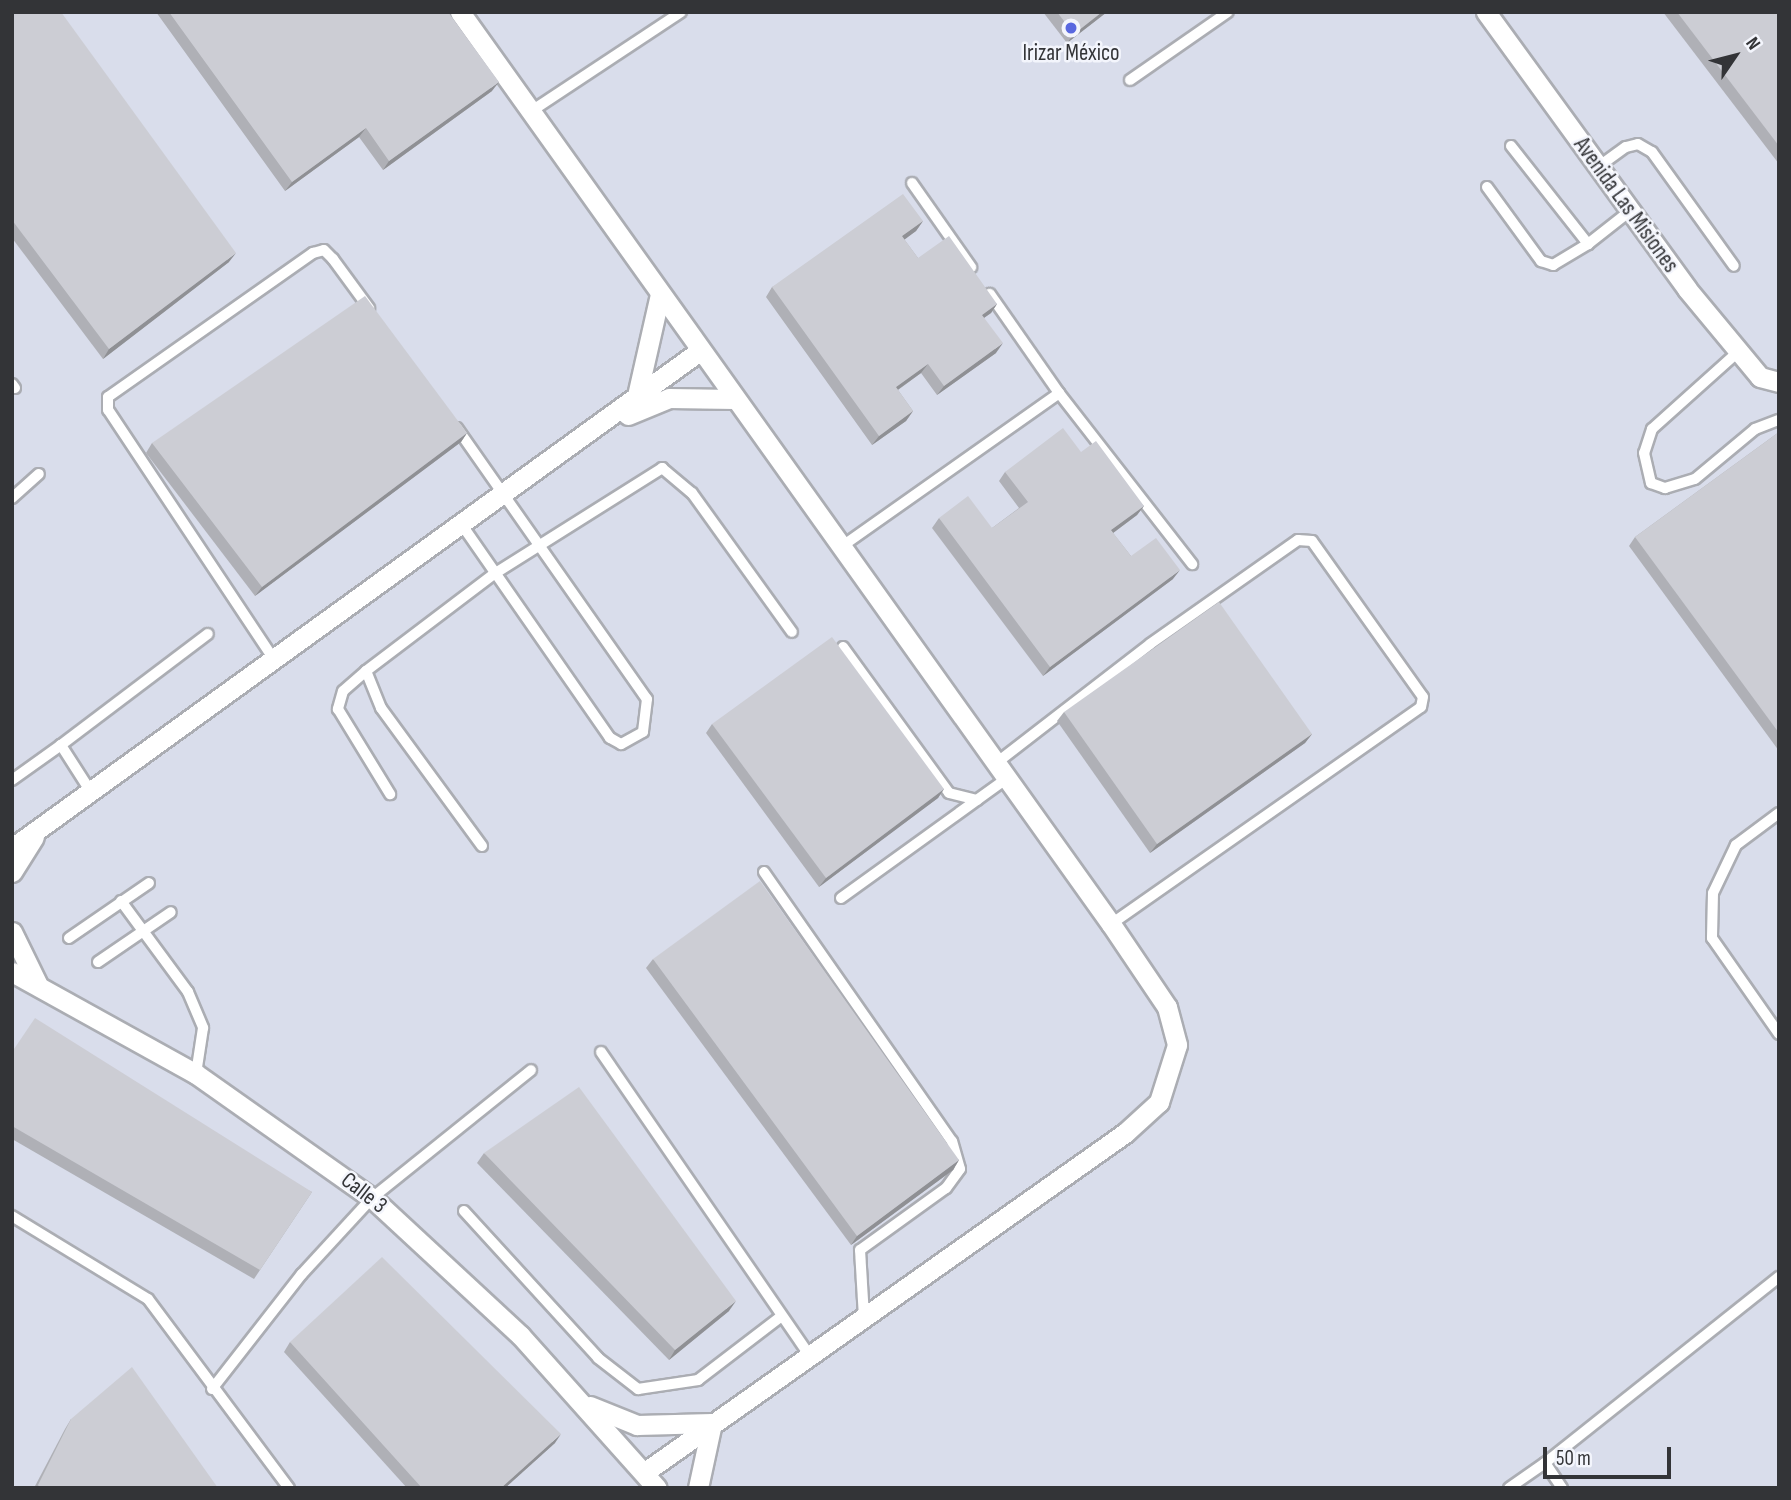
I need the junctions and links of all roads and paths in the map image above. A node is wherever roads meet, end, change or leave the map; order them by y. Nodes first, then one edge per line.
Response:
1 (460, 12) edge
2 (681, 12) edge
3 (1228, 12) edge
4 (1486, 12) edge
5 (1130, 80) dead end
6 (529, 112) junction
7 (1511, 146) dead end
8 (1598, 167) junction
9 (912, 183) dead end
10 (1487, 187) dead end
11 (1630, 211) junction
12 (1588, 244) junction
13 (1734, 266) dead end
14 (660, 294) junction
15 (374, 315) edge
16 (701, 350) junction
17 (1739, 351) junction
18 (1779, 382) edge
19 (1059, 393) junction
20 (735, 398) junction
21 (636, 400) junction
22 (449, 416) edge
23 (1779, 420) edge
24 (605, 425) junction
25 (39, 474) dead end
26 (506, 494) junction
27 (12, 499) edge
28 (461, 524) junction
29 (541, 545) junction
30 (841, 547) junction
31 (1192, 564) dead end
32 (494, 574) junction
33 (792, 632) dead end
34 (208, 634) dead end
35 (843, 647) edge
36 (275, 661) junction
37 (366, 671) junction
38 (61, 745) junction
39 (1000, 772) junction
40 (12, 780) edge
41 (91, 792) junction
42 (390, 794) dead end
43 (977, 800) junction
44 (1779, 813) edge
45 (40, 826) junction
46 (482, 846) dead end
47 (12, 848) edge
48 (12, 872) edge
49 (764, 872) dead end
50 (149, 883) dead end
51 (841, 898) dead end
52 (121, 901) junction
53 (171, 912) dead end
54 (1111, 924) junction
55 (145, 929) junction
56 (12, 932) edge
57 (69, 938) dead end
58 (98, 962) dead end
59 (12, 972) edge
60 (37, 983) junction
61 (1779, 1034) edge
62 (601, 1052) dead end
63 (531, 1070) dead end
64 (196, 1074) junction
65 (372, 1198) junction
66 (464, 1211) dead end
67 (12, 1216) edge
68 (1779, 1277) edge
69 (779, 1318) junction
70 (864, 1318) junction
71 (809, 1355) junction
72 (212, 1389) junction
73 (586, 1404) junction
74 (712, 1423) junction
75 (1545, 1463) junction
76 (651, 1480) edge
77 (289, 1488) edge
78 (698, 1488) edge
79 (1509, 1488) edge
80 (1562, 1488) edge

1 - 6 street
2 - 6 lane
3 - 5 lane
4 - 8 street, Avenida Las Misiones
6 - 14 street
7 - 12 lane
8 - 11 street, Avenida Las Misiones
8 - 13 lane
9 - 19 lane
10 - 12 lane
11 - 12 lane
11 - 17 street, Avenida Las Misiones
14 - 16 street
14 - 21 street
15 - 36 lane
16 - 20 street
16 - 21 street
17 - 18 street, Avenida Las Misiones
17 - 23 lane
19 - 30 lane
19 - 31 lane
20 - 24 street
20 - 30 street
21 - 24 street
22 - 26 lane
24 - 26 street
25 - 27 lane
26 - 28 street
26 - 29 lane
28 - 32 lane
28 - 36 street
29 - 32 lane
29 - 32 lane
29 - 33 lane
30 - 39 street
32 - 37 lane
34 - 38 lane
35 - 43 lane
36 - 41 street
37 - 42 lane
37 - 46 lane
38 - 40 lane
38 - 41 lane
39 - 43 lane
39 - 54 street
39 - 54 lane
41 - 45 street
43 - 51 lane
44 - 61 lane
45 - 47 street
45 - 48 street
49 - 70 lane
50 - 52 lane
52 - 55 lane
52 - 57 lane
53 - 55 lane
54 - 70 street
55 - 58 lane
55 - 64 lane
56 - 60 street
59 - 60 street, Calle 3
60 - 64 street, Calle 3
62 - 69 lane
63 - 65 lane
64 - 65 street, Calle 3
65 - 72 lane
65 - 73 street, Calle 3
66 - 69 lane
67 - 72 lane
68 - 75 lane
69 - 71 lane
70 - 71 street
71 - 74 street
72 - 77 lane
73 - 74 street
73 - 76 street, Calle 3
74 - 76 street
74 - 78 street
75 - 79 lane
75 - 80 lane

